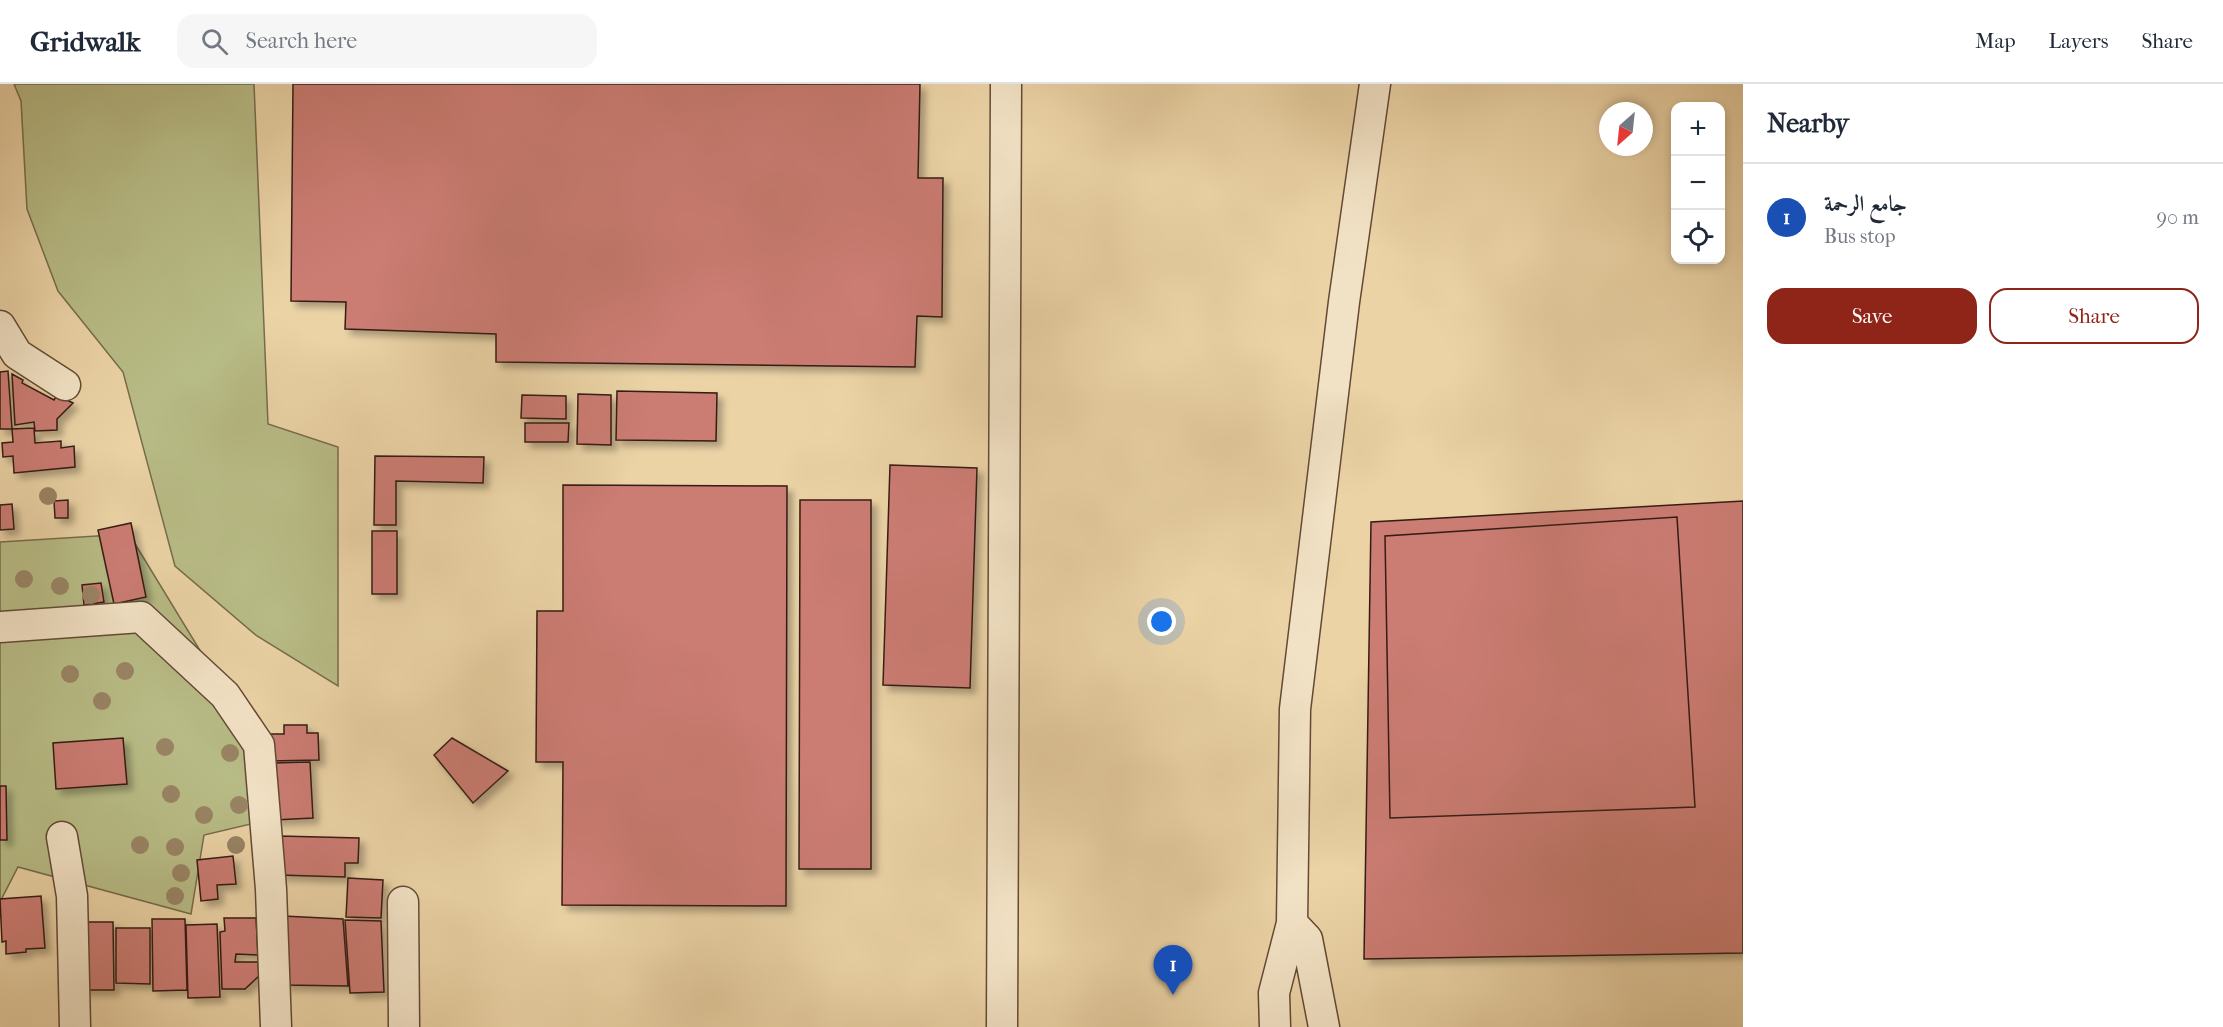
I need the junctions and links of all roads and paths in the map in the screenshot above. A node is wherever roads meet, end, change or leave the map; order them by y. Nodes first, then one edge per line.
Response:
1 (1006, 84) edge
2 (1375, 84) edge
3 (0, 326) edge
4 (64, 385) dead end
5 (0, 627) edge
6 (62, 837) dead end
7 (403, 902) dead end
8 (1292, 923) junction
9 (75, 1027) edge
10 (276, 1027) edge
11 (404, 1027) edge
12 (1002, 1027) edge
13 (1275, 1027) edge
14 (1324, 1027) edge

1 - 12 street
2 - 8 street
3 - 4 street
5 - 10 street
6 - 9 street
7 - 11 street
8 - 13 street
8 - 14 street

